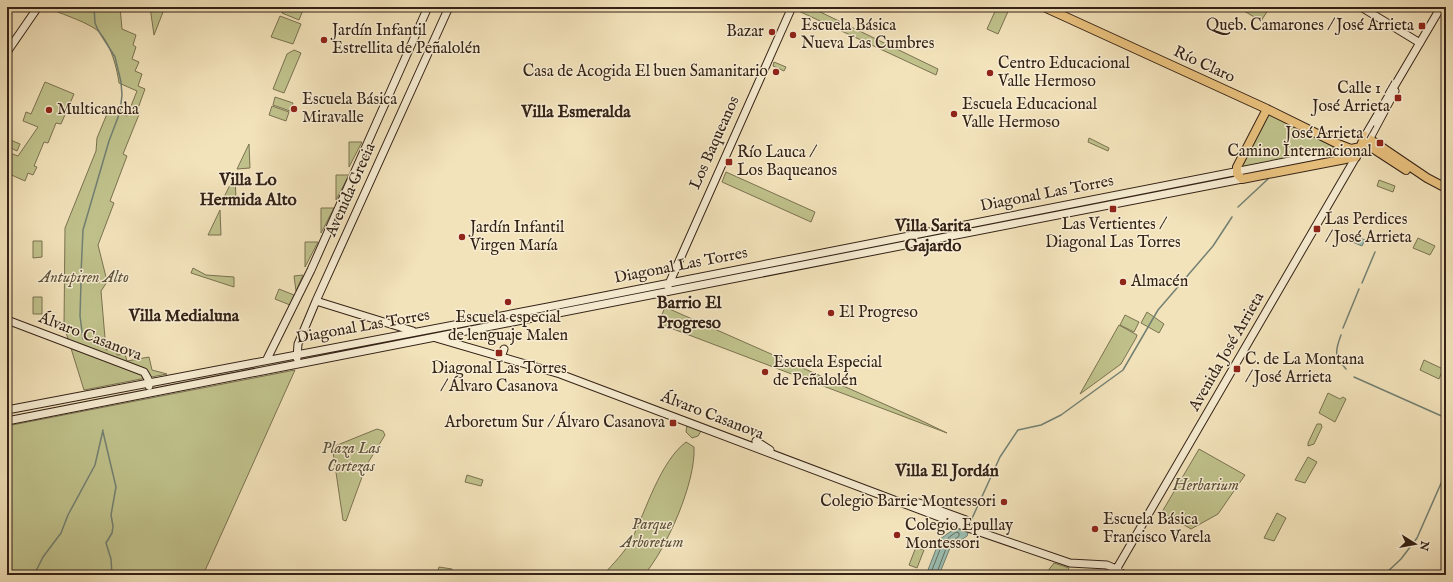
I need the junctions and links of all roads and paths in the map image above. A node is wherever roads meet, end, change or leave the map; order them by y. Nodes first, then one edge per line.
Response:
1 (38, 7) edge
2 (428, 7) edge
3 (449, 7) edge
4 (792, 7) edge
5 (1044, 7) edge
6 (1361, 7) edge
7 (1440, 7) edge
8 (1420, 42) junction
9 (7, 52) edge
10 (1267, 109) junction
11 (1365, 141) junction
12 (1351, 149) junction
13 (1356, 157) junction
14 (1236, 171) junction
15 (1242, 179) junction
16 (1446, 188) edge
17 (1446, 194) edge
18 (669, 282) junction
19 (666, 292) junction
20 (316, 301) junction
21 (7, 320) edge
22 (416, 332) junction
23 (434, 338) junction
24 (504, 349) dead end
25 (297, 354) junction
26 (501, 357) junction
27 (267, 359) junction
28 (296, 365) junction
29 (148, 382) junction
30 (150, 392) junction
31 (52, 401) junction
32 (66, 409) junction
33 (7, 410) edge
34 (7, 421) edge
35 (756, 441) dead end
36 (780, 457) junction
37 (908, 504) junction
38 (966, 525) junction
39 (1114, 573) edge
40 (1124, 575) edge

1 - 9 main road
2 - 27 main road, Avenida Grecia
3 - 20 main road, Avenida Grecia
4 - 18 main road, Los Baqueanos
5 - 10 main road, Río Claro
6 - 8 main road
7 - 8 main road, Avenida José Arrieta
8 - 11 main road, Avenida José Arrieta
10 - 12 main road, Río Claro
10 - 14 main road
11 - 12 main road, Diagonal Las Torres
11 - 13 main road, Avenida José Arrieta
11 - 16 main road
11 - 17 main road
12 - 14 main road, Diagonal Las Torres
13 - 15 main road, Diagonal Las Torres
13 - 39 main road, Avenida José Arrieta
14 - 15 main road
14 - 18 main road, Diagonal Las Torres
15 - 19 main road, Diagonal Las Torres
18 - 19 main road, Los Baqueanos
18 - 22 main road, Diagonal Las Torres
19 - 23 main road, Diagonal Las Torres
20 - 22 main road, Álvaro Casanova
20 - 25 main road, Avenida Grecia
21 - 29 main road, Álvaro Casanova
22 - 23 main road, Álvaro Casanova
22 - 25 main road, Diagonal Las Torres
23 - 26 main road, Álvaro Casanova
23 - 28 main road, Diagonal Las Torres
24 - 26 main road
25 - 27 main road, Diagonal Las Torres
25 - 28 main road, Avenida Grecia
26 - 36 main road, Álvaro Casanova
27 - 29 main road, Diagonal Las Torres
28 - 30 main road, Diagonal Las Torres
29 - 30 main road, Álvaro Casanova
29 - 31 main road, Diagonal Las Torres
30 - 32 main road, Diagonal Las Torres
31 - 32 main road
31 - 33 main road, Diagonal Las Torres
32 - 34 main road, Diagonal Las Torres
35 - 36 main road
36 - 37 main road, Álvaro Casanova
37 - 38 main road, Álvaro Casanova
37 - 38 main road, Álvaro Casanova
38 - 39 main road, Álvaro Casanova
39 - 40 main road, Álvaro Casanova

